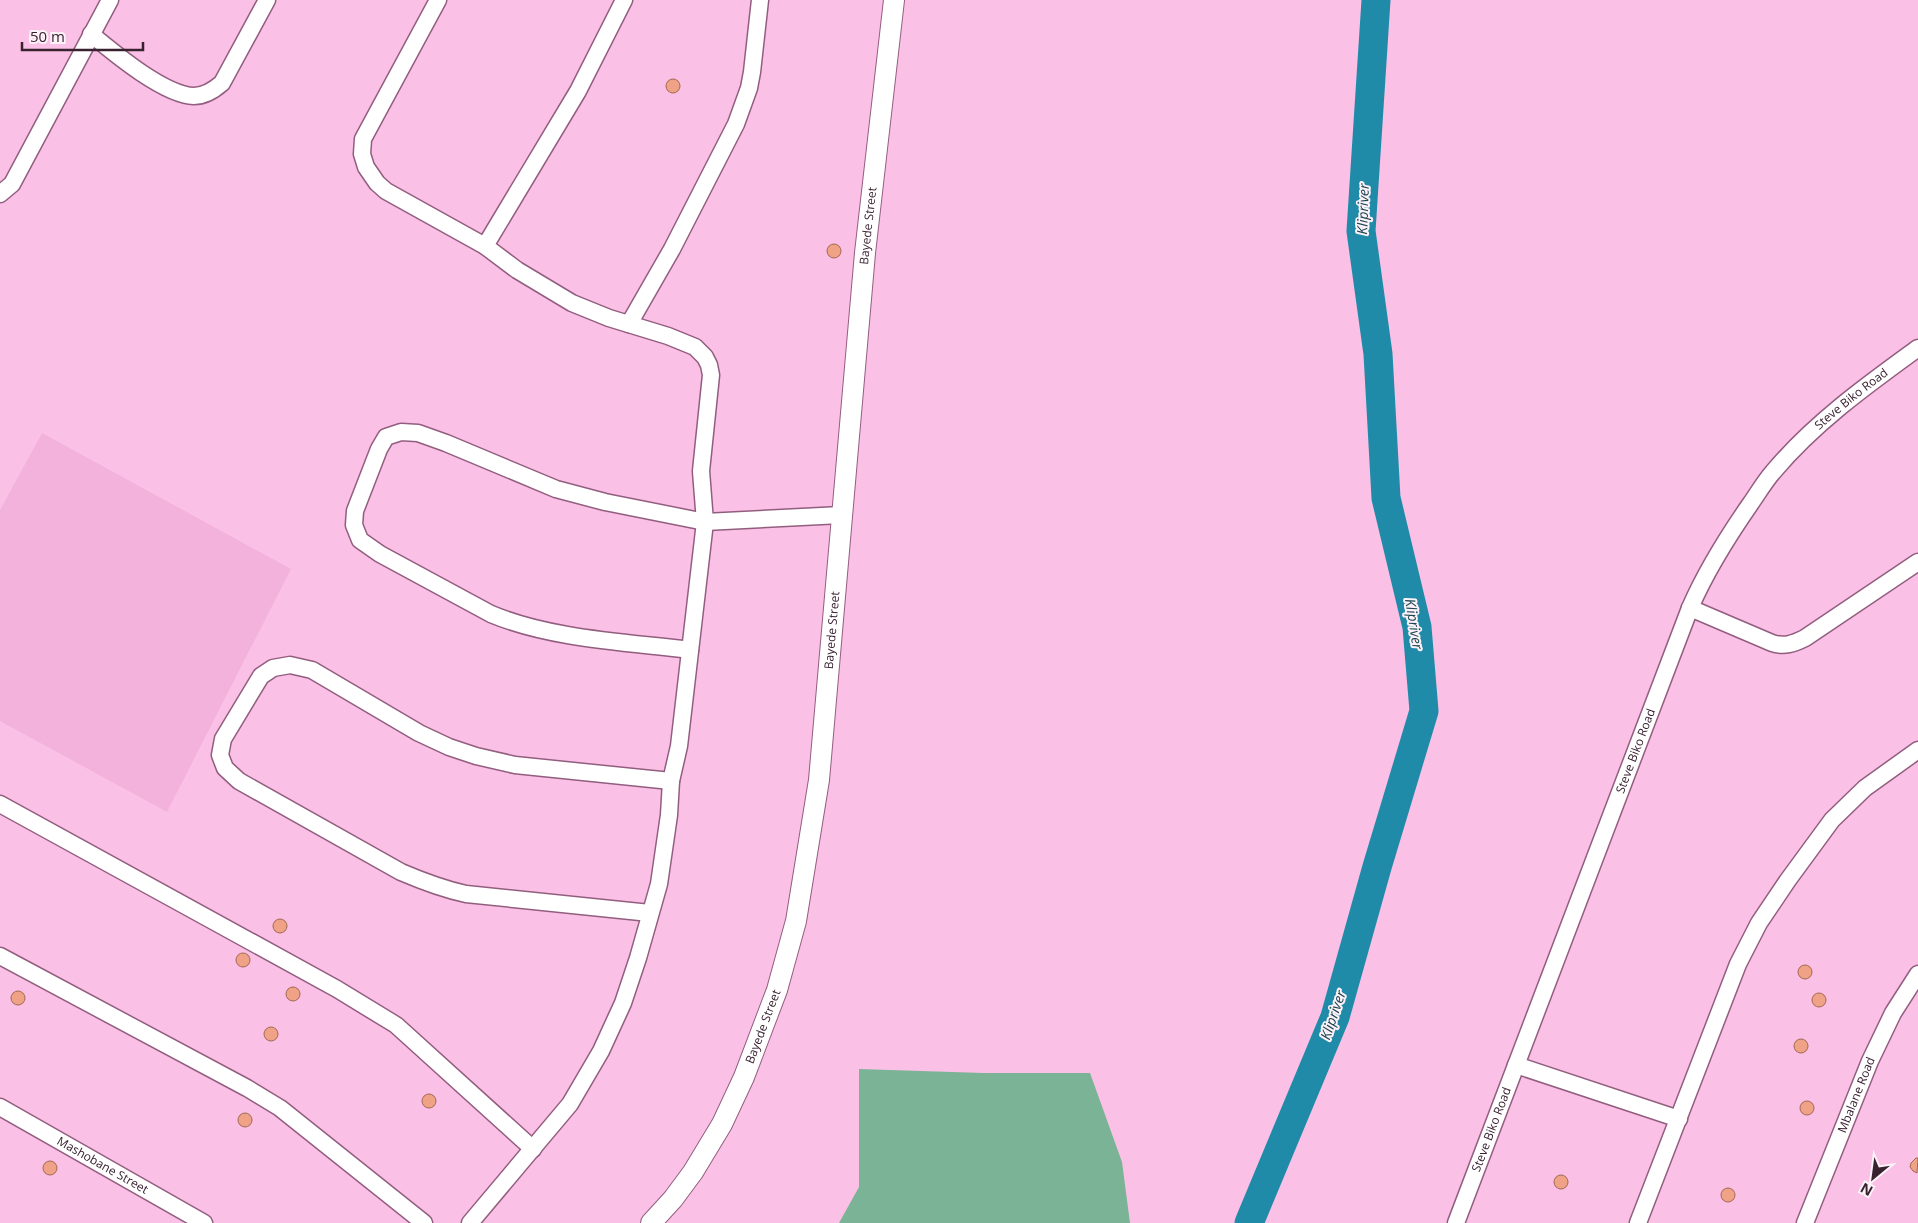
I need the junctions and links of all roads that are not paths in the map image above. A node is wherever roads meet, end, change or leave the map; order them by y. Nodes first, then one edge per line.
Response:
1 (110, 0) edge
2 (267, 0) edge
3 (438, 0) edge
4 (624, 0) edge
5 (760, 0) edge
6 (894, 0) edge
7 (91, 34) junction
8 (0, 194) edge
9 (485, 246) junction
10 (629, 324) junction
11 (1918, 348) edge
12 (842, 508) junction
13 (705, 522) junction
14 (1916, 569) edge
15 (1690, 608) junction
16 (690, 650) junction
17 (1918, 750) edge
18 (671, 781) junction
19 (2, 809) edge
20 (650, 913) junction
21 (0, 956) edge
22 (1918, 974) edge
23 (1516, 1065) junction
24 (0, 1107) edge
25 (1678, 1120) junction
26 (533, 1148) junction
27 (204, 1223) edge
28 (424, 1223) edge
29 (470, 1223) edge
30 (651, 1223) edge
31 (1456, 1223) edge
32 (1638, 1223) edge
33 (1805, 1223) edge

1 - 7 street
2 - 7 street
3 - 9 street
4 - 9 street
5 - 10 street
6 - 12 street, Bayede Street
7 - 8 street
9 - 10 street
10 - 13 street
11 - 15 street, Steve Biko Road
12 - 13 street
12 - 30 street, Bayede Street
13 - 16 street
13 - 16 street
14 - 15 street
15 - 23 street, Steve Biko Road
16 - 18 street
17 - 25 street
18 - 20 street
18 - 20 street
19 - 26 street
20 - 26 street
21 - 28 street
22 - 33 street, Mbalane Road
23 - 25 street
23 - 31 street, Steve Biko Road
24 - 27 street, Mashobane Street
25 - 32 street
26 - 29 street

